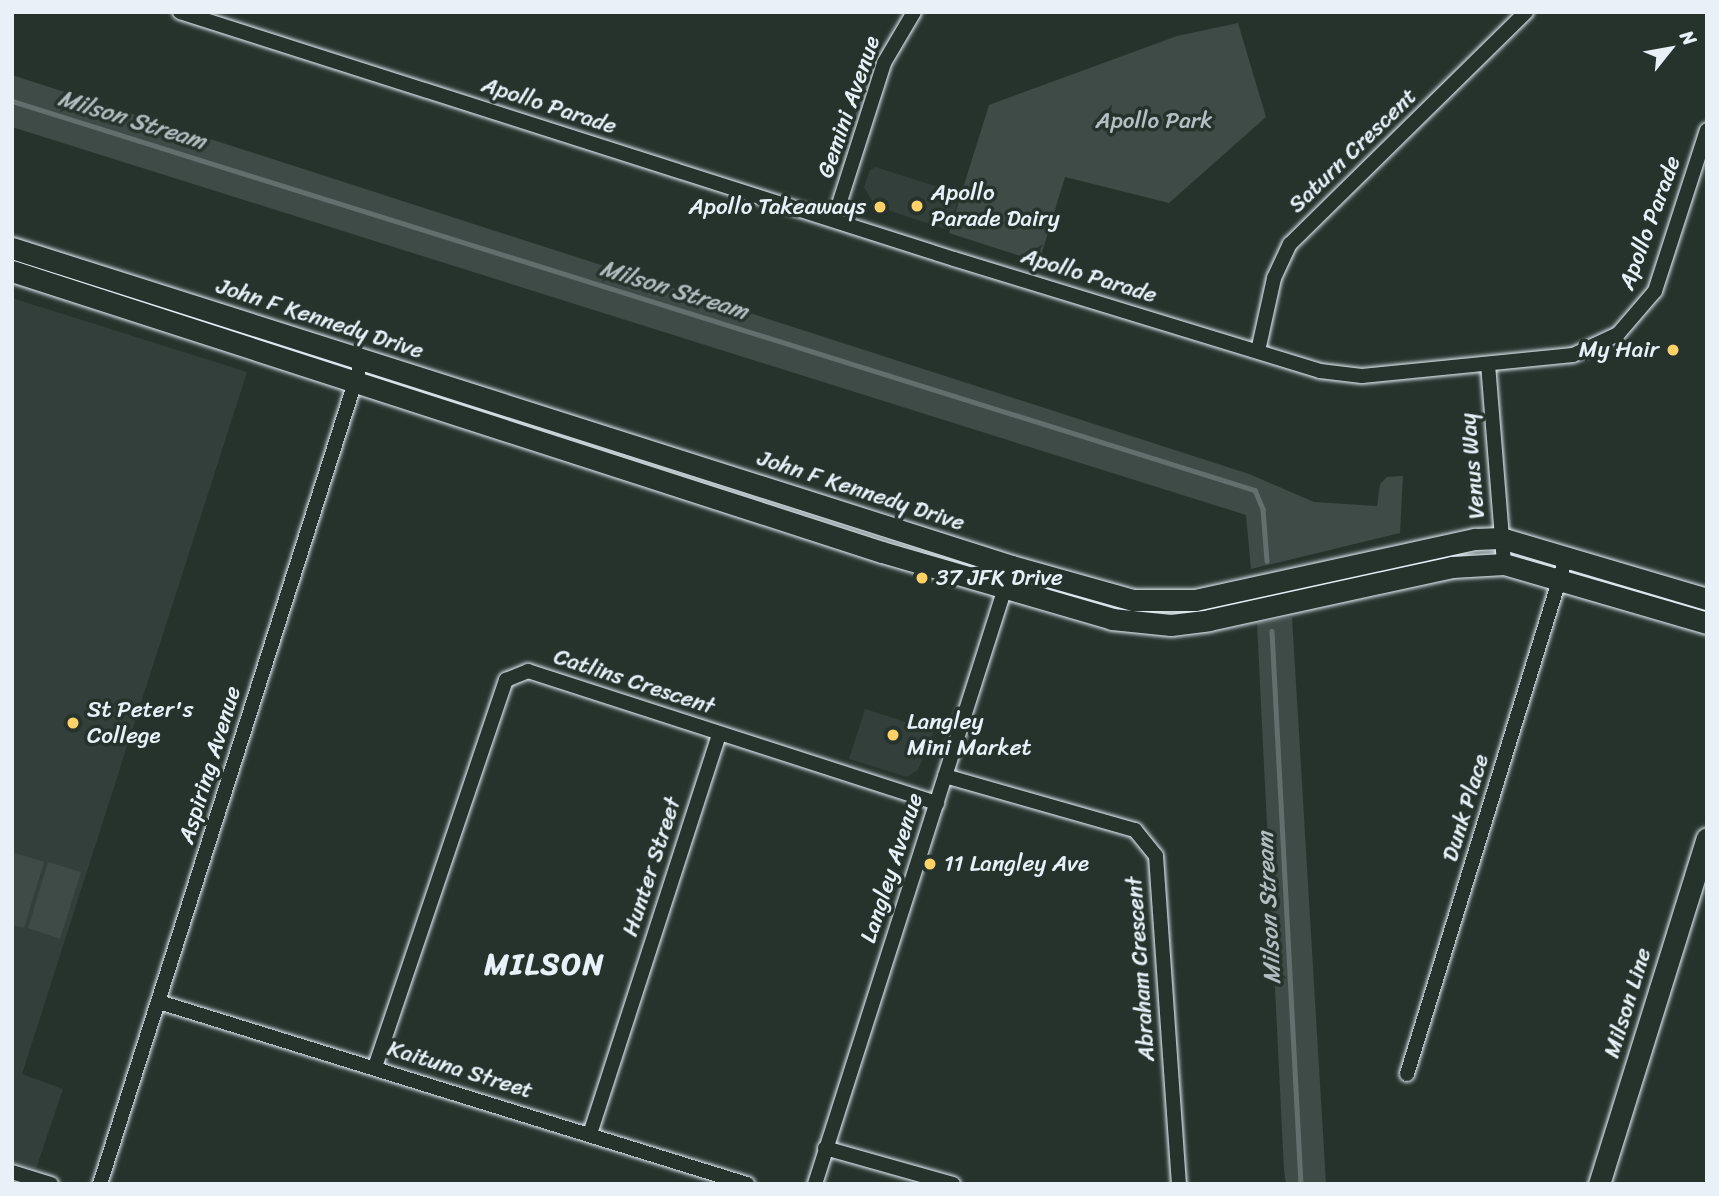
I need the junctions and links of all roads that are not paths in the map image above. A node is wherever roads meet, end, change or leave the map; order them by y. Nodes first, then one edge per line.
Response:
1 (180, 12) edge
2 (914, 12) edge
3 (1526, 12) edge
4 (1707, 130) edge
5 (834, 220) junction
6 (12, 248) edge
7 (12, 271) edge
8 (1258, 351) junction
9 (362, 360) junction
10 (1488, 364) junction
11 (355, 380) junction
12 (690, 464) junction
13 (681, 486) junction
14 (1501, 538) junction
15 (1567, 555) junction
16 (1504, 564) junction
17 (1012, 566) junction
18 (1561, 577) junction
19 (1005, 587) junction
20 (1707, 599) edge
21 (1707, 623) edge
22 (719, 735) junction
23 (945, 776) junction
24 (937, 803) junction
25 (1707, 838) edge
26 (159, 1002) junction
27 (375, 1067) junction
28 (1408, 1074) dead end
29 (590, 1134) junction
30 (825, 1148) junction
31 (12, 1172) edge
32 (51, 1184) edge
33 (100, 1184) edge
34 (747, 1184) edge
35 (815, 1184) edge
36 (953, 1184) edge
37 (1179, 1184) edge
38 (1599, 1184) edge

1 - 5 street, Apollo Parade
2 - 5 street, Gemini Avenue
3 - 8 street, Saturn Crescent
4 - 10 street, Apollo Parade
5 - 8 street, Apollo Parade
6 - 9 main road, John F Kennedy Drive
7 - 11 main road, John F Kennedy Drive
8 - 10 street, Apollo Parade
9 - 11 street, Aspiring Avenue
9 - 12 main road, John F Kennedy Drive
10 - 14 street, Venus Way
11 - 13 main road, John F Kennedy Drive
11 - 26 street, Aspiring Avenue
12 - 13 main road
12 - 17 main road, John F Kennedy Drive
13 - 19 main road, John F Kennedy Drive
14 - 15 main road, John F Kennedy Drive
14 - 16 street, Venus Way
14 - 17 main road, John F Kennedy Drive
15 - 18 street, Dunk Place
15 - 20 main road, John F Kennedy Drive
16 - 18 main road, John F Kennedy Drive
16 - 19 main road, John F Kennedy Drive
17 - 19 street, Langley Avenue
18 - 21 main road, John F Kennedy Drive
18 - 28 street, Dunk Place
19 - 23 street, Langley Avenue
22 - 24 street, Catlins Crescent
22 - 27 street, Catlins Crescent
22 - 29 street, Hunter Street
23 - 24 street, Langley Avenue
23 - 37 street, Abraham Crescent
24 - 30 street, Langley Avenue
25 - 38 main road, Milson Line
26 - 27 street, Kaituna Street
26 - 33 street, Aspiring Avenue
27 - 29 street, Kaituna Street
29 - 34 street, Kaituna Street
30 - 35 street, Langley Avenue
30 - 36 street
31 - 32 street

